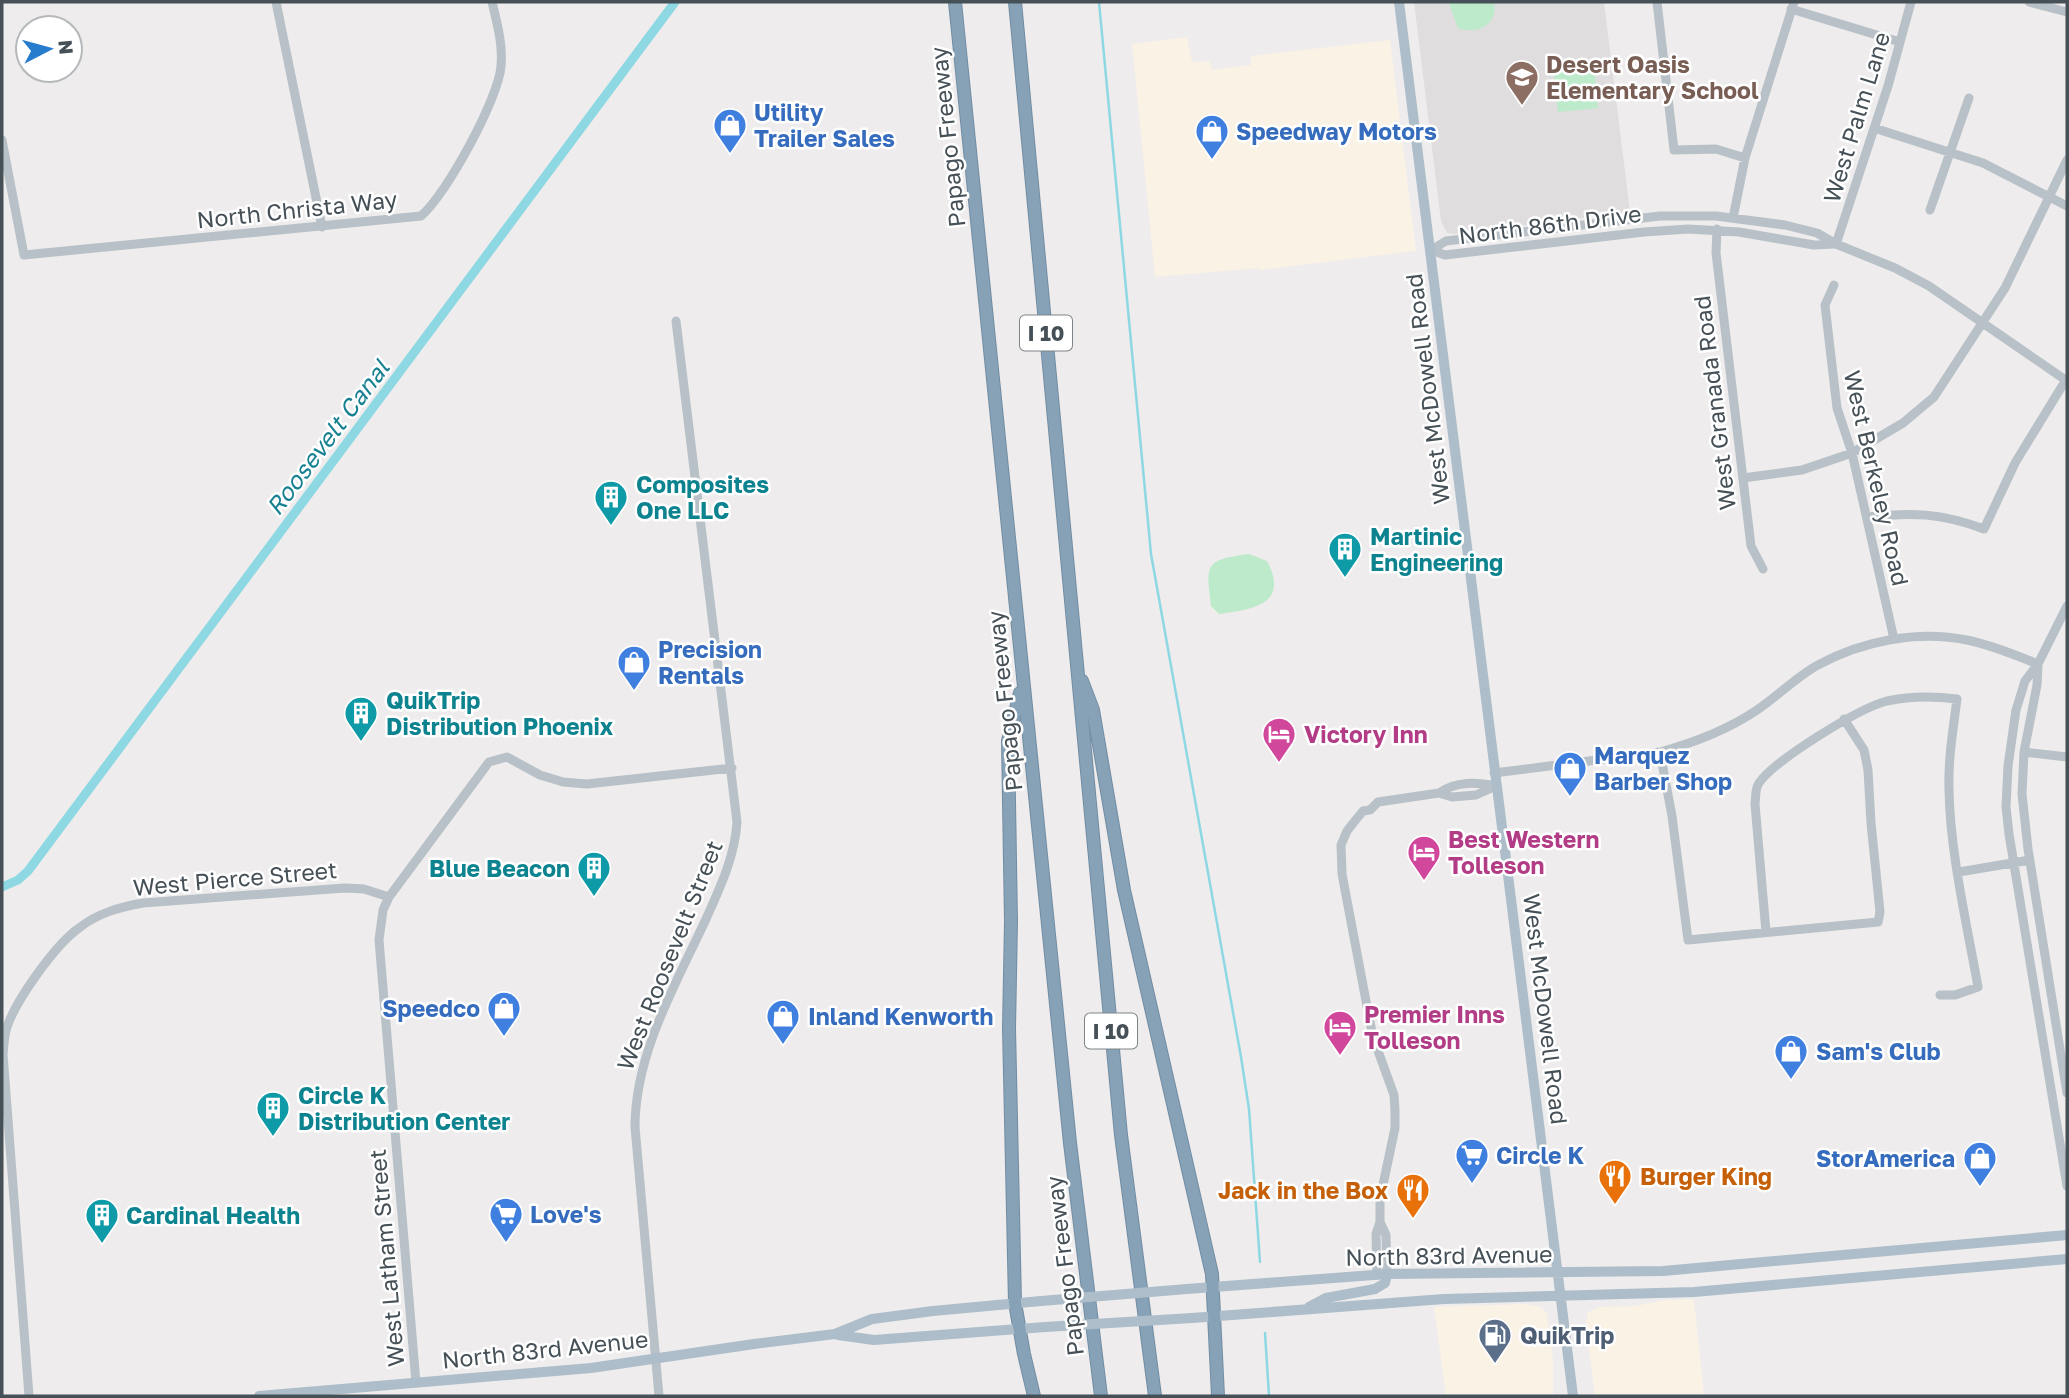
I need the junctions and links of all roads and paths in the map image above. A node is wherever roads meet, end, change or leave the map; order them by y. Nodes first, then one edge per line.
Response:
1 (276, 2) edge
2 (492, 2) edge
3 (952, 2) edge
4 (1015, 2) edge
5 (1399, 2) edge
6 (1657, 2) edge
7 (1911, 2) edge
8 (2029, 2) edge
9 (1793, 6) edge
10 (2067, 12) edge
11 (1900, 42) junction
12 (1969, 98) dead end
13 (1874, 128) junction
14 (2, 140) edge
15 (1950, 152) junction
16 (1745, 158) junction
17 (2067, 160) edge
18 (2050, 198) junction
19 (2067, 206) edge
20 (1930, 210) dead end
21 (1676, 216) junction
22 (1733, 218) junction
23 (323, 227) junction
24 (1676, 229) junction
25 (1717, 229) junction
26 (1836, 244) junction
27 (1431, 250) junction
28 (1835, 285) dead end
29 (676, 321) dead end
30 (1983, 322) junction
31 (2067, 380) edge
32 (1852, 453) junction
33 (1743, 478) junction
34 (1868, 517) junction
35 (1763, 569) dead end
36 (2067, 606) edge
37 (1894, 639) junction
38 (1076, 664) junction
39 (2038, 664) junction
40 (1023, 682) junction
41 (1844, 719) junction
42 (1660, 752) junction
43 (2024, 752) junction
44 (2067, 757) edge
45 (732, 768) junction
46 (1494, 773) junction
47 (1496, 786) junction
48 (2030, 860) junction
49 (2013, 862) junction
50 (1959, 872) junction
51 (389, 897) junction
52 (1766, 932) junction
53 (1940, 995) dead end
54 (2066, 1071) edge
55 (2049, 1073) junction
56 (2067, 1093) edge
57 (2067, 1186) edge
58 (2067, 1235) edge
59 (1894, 1252) junction
60 (2067, 1258) edge
61 (1559, 1273) junction
62 (1382, 1274) junction
63 (1897, 1274) junction
64 (1213, 1287) junction
65 (1562, 1297) junction
66 (1015, 1303) junction
67 (1307, 1309) junction
68 (1216, 1316) junction
69 (1019, 1329) junction
70 (835, 1334) junction
71 (657, 1359) junction
72 (416, 1383) junction
73 (29, 1396) edge
74 (259, 1396) edge
75 (659, 1396) edge
76 (1034, 1396) edge
77 (1101, 1396) edge
78 (1155, 1396) edge
79 (1218, 1396) edge
80 (1573, 1396) edge

1 - 23 street
2 - 23 street, North Christa Way
3 - 40 highway, Papago Freeway / I 10
4 - 38 highway, I 10
5 - 27 main road, West McDowell Road
6 - 16 street
7 - 11 street, West Palm Lane
8 - 10 street
9 - 11 street
9 - 16 street
11 - 13 street, West Palm Lane
12 - 15 street
13 - 15 street
13 - 26 street, West Palm Lane
14 - 23 street, North Christa Way
15 - 18 street
15 - 20 street
16 - 22 street
17 - 18 street
18 - 19 street
18 - 30 street
21 - 22 street, North 86th Drive
21 - 24 street
21 - 27 street, North 86th Drive
22 - 26 street, North 86th Drive
24 - 25 street, North 86th Drive
24 - 27 street, North 86th Drive
25 - 26 street, North 86th Drive
25 - 33 street, West Granada Road
26 - 30 street, North 86th Drive
27 - 46 main road, West McDowell Road
28 - 32 street, West Berkeley Road
29 - 45 street, West Roosevelt Street
30 - 31 street, North 86th Drive
30 - 32 street
31 - 34 street
32 - 33 street
32 - 34 street, West Berkeley Road
33 - 35 street, West Granada Road
34 - 37 street, West Berkeley Road
36 - 39 street
37 - 39 street
37 - 42 street
38 - 64 highway
38 - 78 highway, I 10
39 - 43 street
39 - 49 street
40 - 66 highway
40 - 77 highway, Papago Freeway / I 10
41 - 50 street
41 - 52 street
41 - 52 street
42 - 46 street
42 - 52 street
43 - 44 street
43 - 48 street
45 - 51 street, West Latham Street
45 - 71 street, West Roosevelt Street
46 - 47 main road, West McDowell Road
47 - 61 main road, West McDowell Road
47 - 62 street
48 - 49 street
48 - 54 street
49 - 50 street
49 - 55 street
50 - 53 street
51 - 72 street, West Latham Street
51 - 73 street, West Pierce Street
54 - 55 street
54 - 56 street
55 - 57 street
58 - 59 main road, North 83rd Avenue
59 - 61 main road, North 83rd Avenue
59 - 63 main road
60 - 63 main road, North 83rd Avenue
61 - 62 main road, North 83rd Avenue
61 - 65 main road, West McDowell Road
62 - 64 main road, North 83rd Avenue
62 - 67 main road
63 - 65 main road, North 83rd Avenue
64 - 66 main road, North 83rd Avenue, bridge
64 - 68 highway
65 - 67 main road, North 83rd Avenue
65 - 80 main road, West McDowell Road
66 - 69 highway
66 - 70 main road, North 83rd Avenue
67 - 68 main road, North 83rd Avenue
68 - 69 main road, North 83rd Avenue, bridge
68 - 79 highway
69 - 70 main road, North 83rd Avenue
69 - 76 highway
70 - 71 main road, North 83rd Avenue
71 - 72 main road, North 83rd Avenue
71 - 75 street, West Roosevelt Street
72 - 74 main road, North 83rd Avenue

